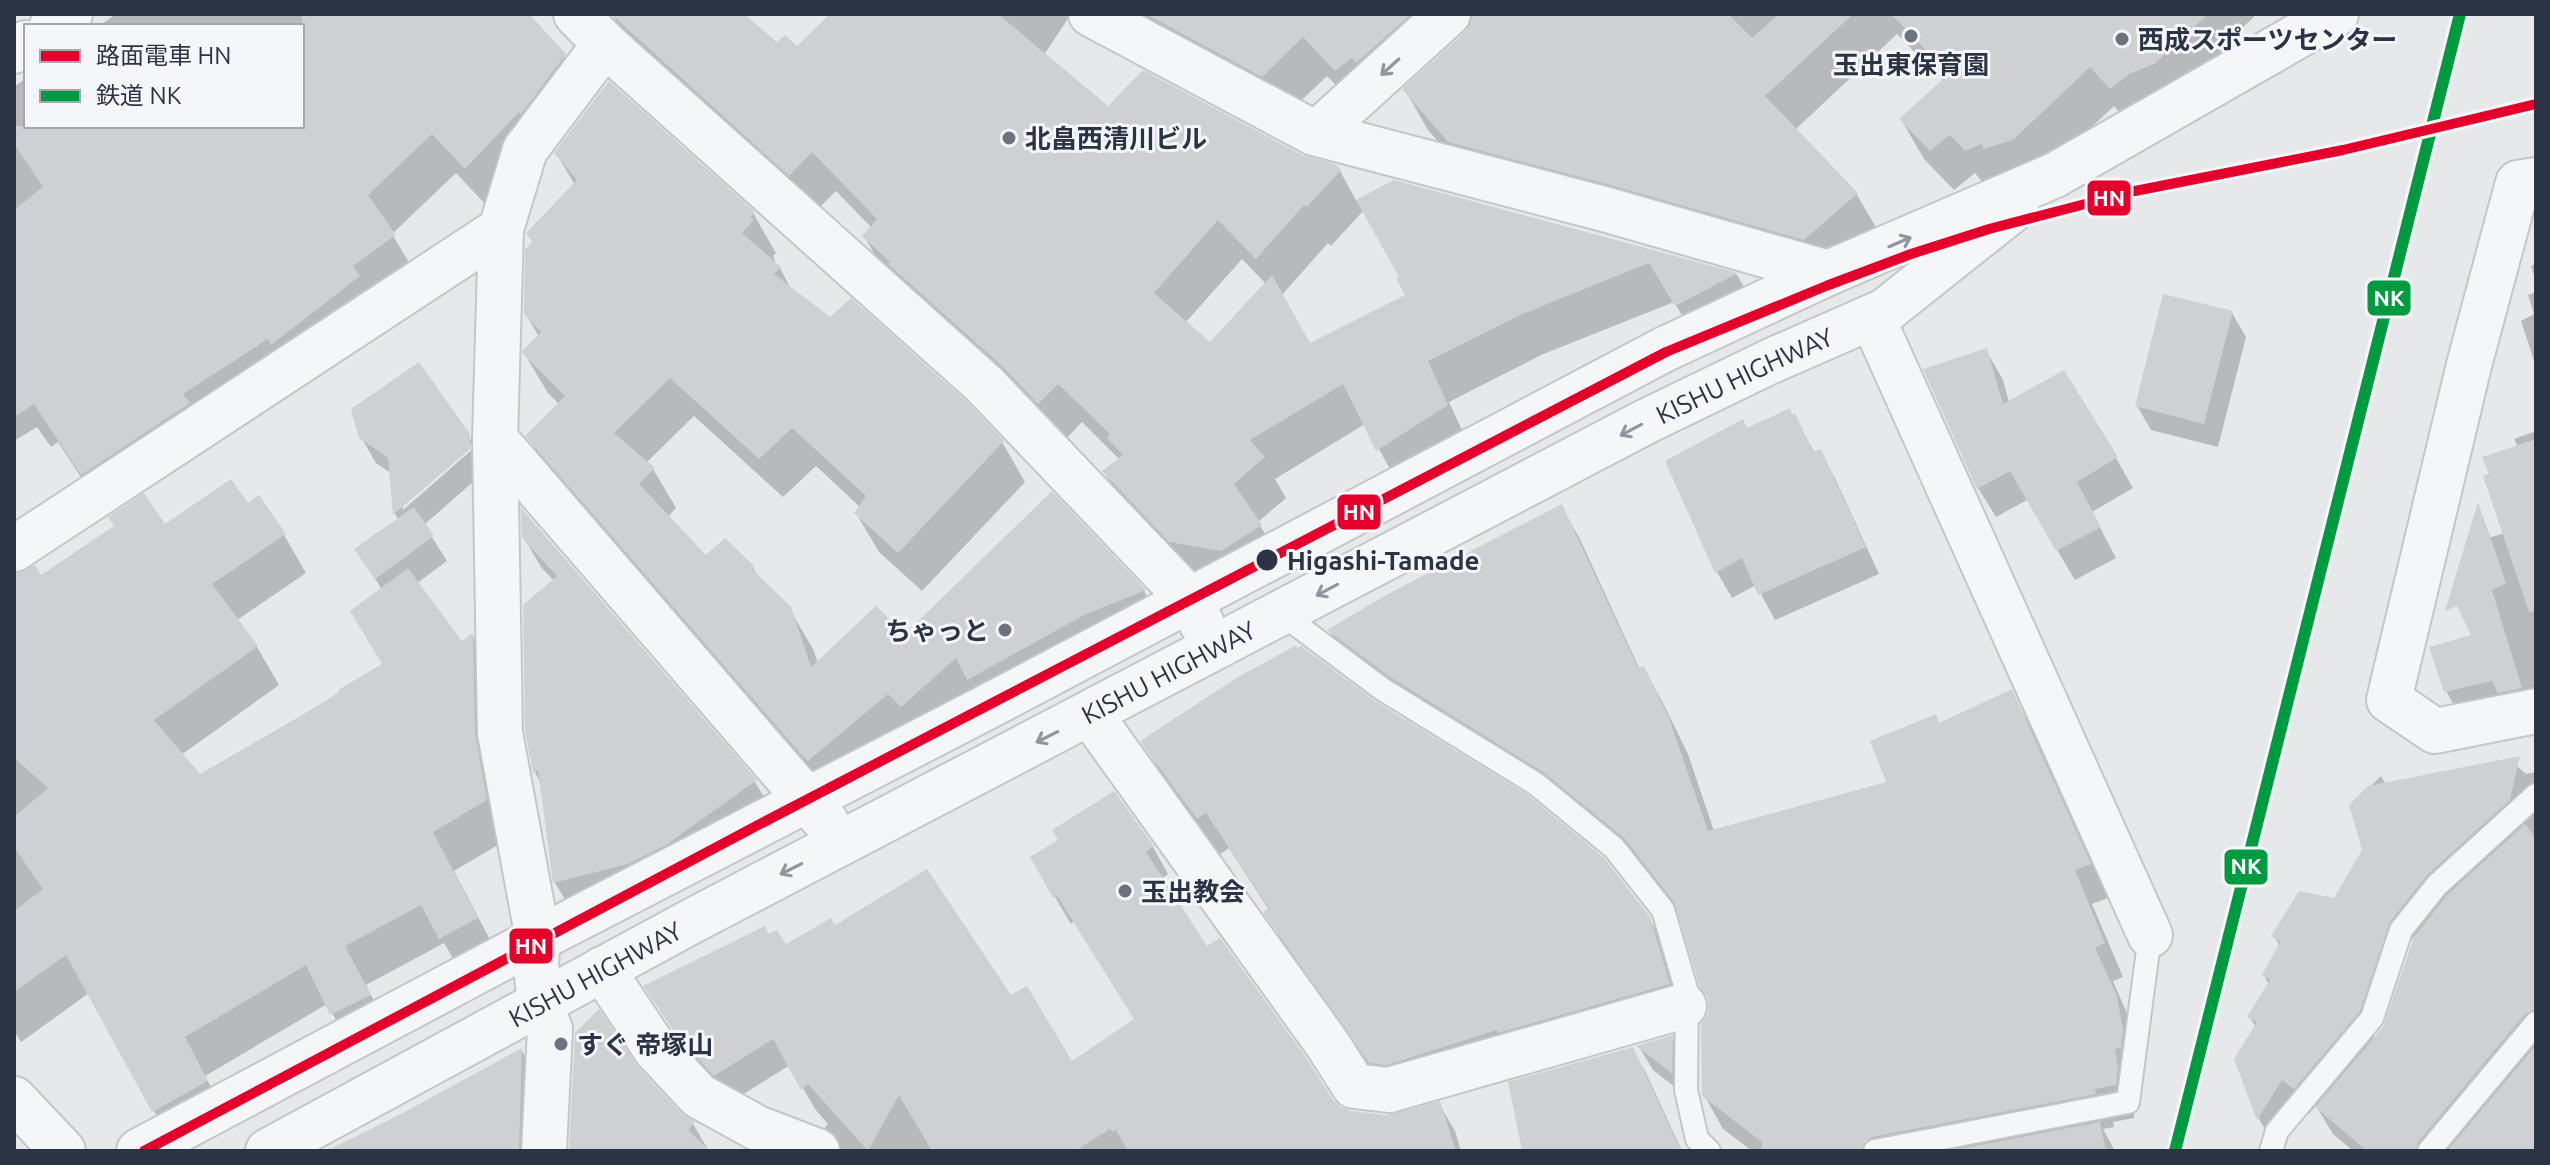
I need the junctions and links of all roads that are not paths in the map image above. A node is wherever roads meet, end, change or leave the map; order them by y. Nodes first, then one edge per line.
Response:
1 (1091, 14) edge
2 (1448, 14) edge
3 (2336, 14) edge
4 (590, 29) edge
5 (1317, 133) junction
6 (2055, 175) junction
7 (2536, 180) edge
8 (501, 229) junction
9 (1828, 273) junction
10 (1872, 317) junction
11 (495, 439) junction
12 (14, 549) edge
13 (1190, 599) junction
14 (1282, 614) junction
15 (1214, 648) junction
16 (2536, 711) edge
17 (1090, 714) junction
18 (2536, 795) edge
19 (808, 800) junction
20 (844, 842) junction
21 (2150, 935) joint
22 (538, 939) junction
23 (602, 969) junction
24 (540, 1005) junction
25 (1684, 1006) junction
26 (2536, 1023) edge
27 (14, 1099) edge
28 (63, 1151) edge
29 (139, 1151) edge
30 (268, 1151) edge
31 (544, 1151) edge
32 (817, 1151) edge
33 (1709, 1151) edge
34 (1875, 1151) edge
35 (2271, 1151) edge
36 (2429, 1151) edge

1 - 5 street
2 -> 5 street
3 - 6 street, KISHU HIGHWAY
4 - 8 street
4 - 13 street
5 - 9 street
9 -> 6 street, KISHU HIGHWAY
6 - 10 street, KISHU HIGHWAY
7 - 16 street
8 - 11 street
8 - 12 street
9 - 13 street, KISHU HIGHWAY
10 -> 14 street, KISHU HIGHWAY
10 - 21 street
11 - 19 street
11 - 22 street
13 - 15 street
13 - 19 street, KISHU HIGHWAY
14 - 15 street, KISHU HIGHWAY
14 - 25 lane
15 - 17 street, KISHU HIGHWAY
17 -> 20 street, KISHU HIGHWAY
17 - 25 street
18 - 35 lane
19 - 20 street
19 - 22 street, KISHU HIGHWAY
20 -> 23 street, KISHU HIGHWAY
21 - 34 lane
22 - 24 street
22 - 29 street, KISHU HIGHWAY
23 - 24 street, KISHU HIGHWAY
23 - 32 street
24 - 30 street, KISHU HIGHWAY
24 - 31 street
25 - 33 lane
26 - 36 lane
27 - 28 street

